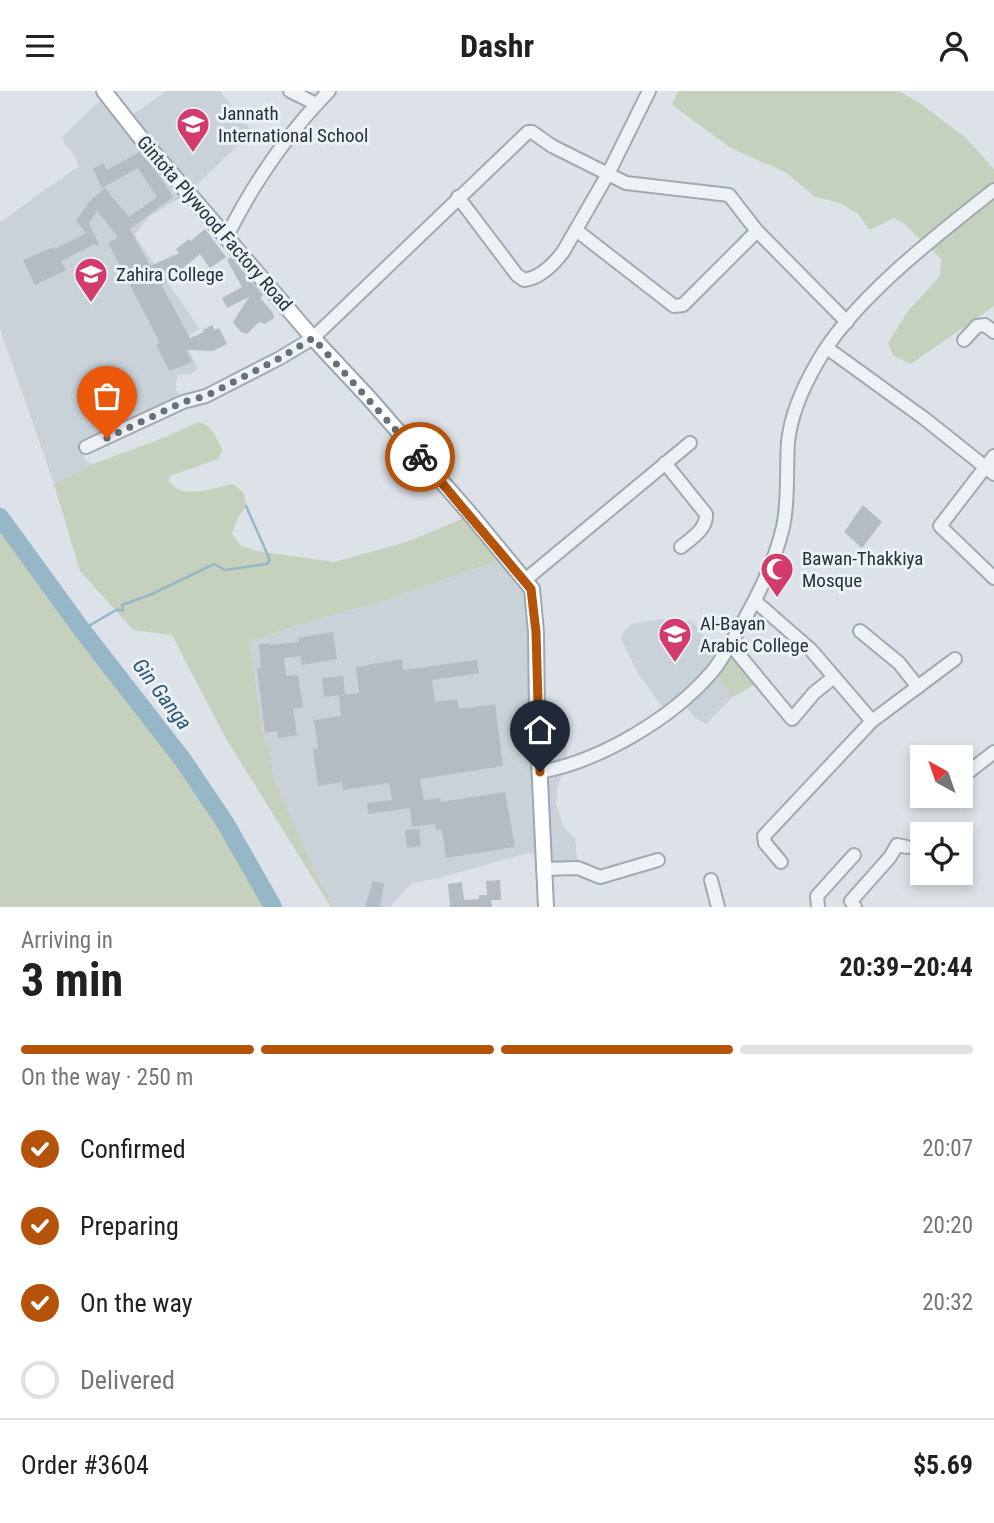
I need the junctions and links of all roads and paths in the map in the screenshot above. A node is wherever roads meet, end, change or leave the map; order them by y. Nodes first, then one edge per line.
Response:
1 (104, 91) edge
2 (290, 91) edge
3 (329, 91) edge
4 (649, 91) edge
5 (316, 104) junction
6 (608, 174) junction
7 (994, 190) edge
8 (458, 197) junction
9 (576, 230) junction
10 (757, 231) junction
11 (227, 236) junction
12 (847, 323) junction
13 (994, 332) edge
14 (313, 338) junction
15 (964, 340) dead end
16 (827, 348) junction
17 (690, 443) dead end
18 (86, 447) dead end
19 (994, 456) edge
20 (665, 463) junction
21 (989, 471) edge
22 (681, 547) dead end
23 (994, 578) edge
24 (525, 580) junction
25 (755, 601) junction
26 (860, 631) dead end
27 (730, 644) junction
28 (955, 659) dead end
29 (834, 677) junction
30 (918, 687) junction
31 (872, 721) junction
32 (994, 752) edge
33 (973, 768) edge
34 (540, 772) junction
35 (906, 847) dead end
36 (854, 855) dead end
37 (658, 860) dead end
38 (781, 862) dead end
39 (543, 869) junction
40 (712, 880) dead end
41 (546, 907) edge
42 (718, 907) edge
43 (818, 907) edge
44 (855, 907) edge

1 - 11 main road, Gintota Plywood Factory Road
2 - 5 street
3 - 5 street
4 - 6 street
5 - 11 street
6 - 8 street
6 - 9 street
6 - 10 street
7 - 12 street
8 - 9 street
8 - 14 street
9 - 10 street
10 - 12 street
11 - 14 main road, Gintota Plywood Factory Road
12 - 16 street
13 - 15 street
14 - 18 street
14 - 24 main road, Gintota Plywood Factory Road
16 - 21 street
16 - 25 street
17 - 20 street
19 - 21 street
20 - 22 street
20 - 24 street
21 - 23 street
24 - 34 main road, Gintota Plywood Factory Road
25 - 27 street
25 - 29 street
26 - 30 street
27 - 29 street
27 - 34 street
28 - 30 street
29 - 31 street
30 - 31 street
31 - 38 street
32 - 33 street
34 - 39 main road, Gintota Plywood Factory Road
35 - 44 street
36 - 43 street
37 - 39 street
39 - 41 main road, Gintota Plywood Factory Road
40 - 42 street

